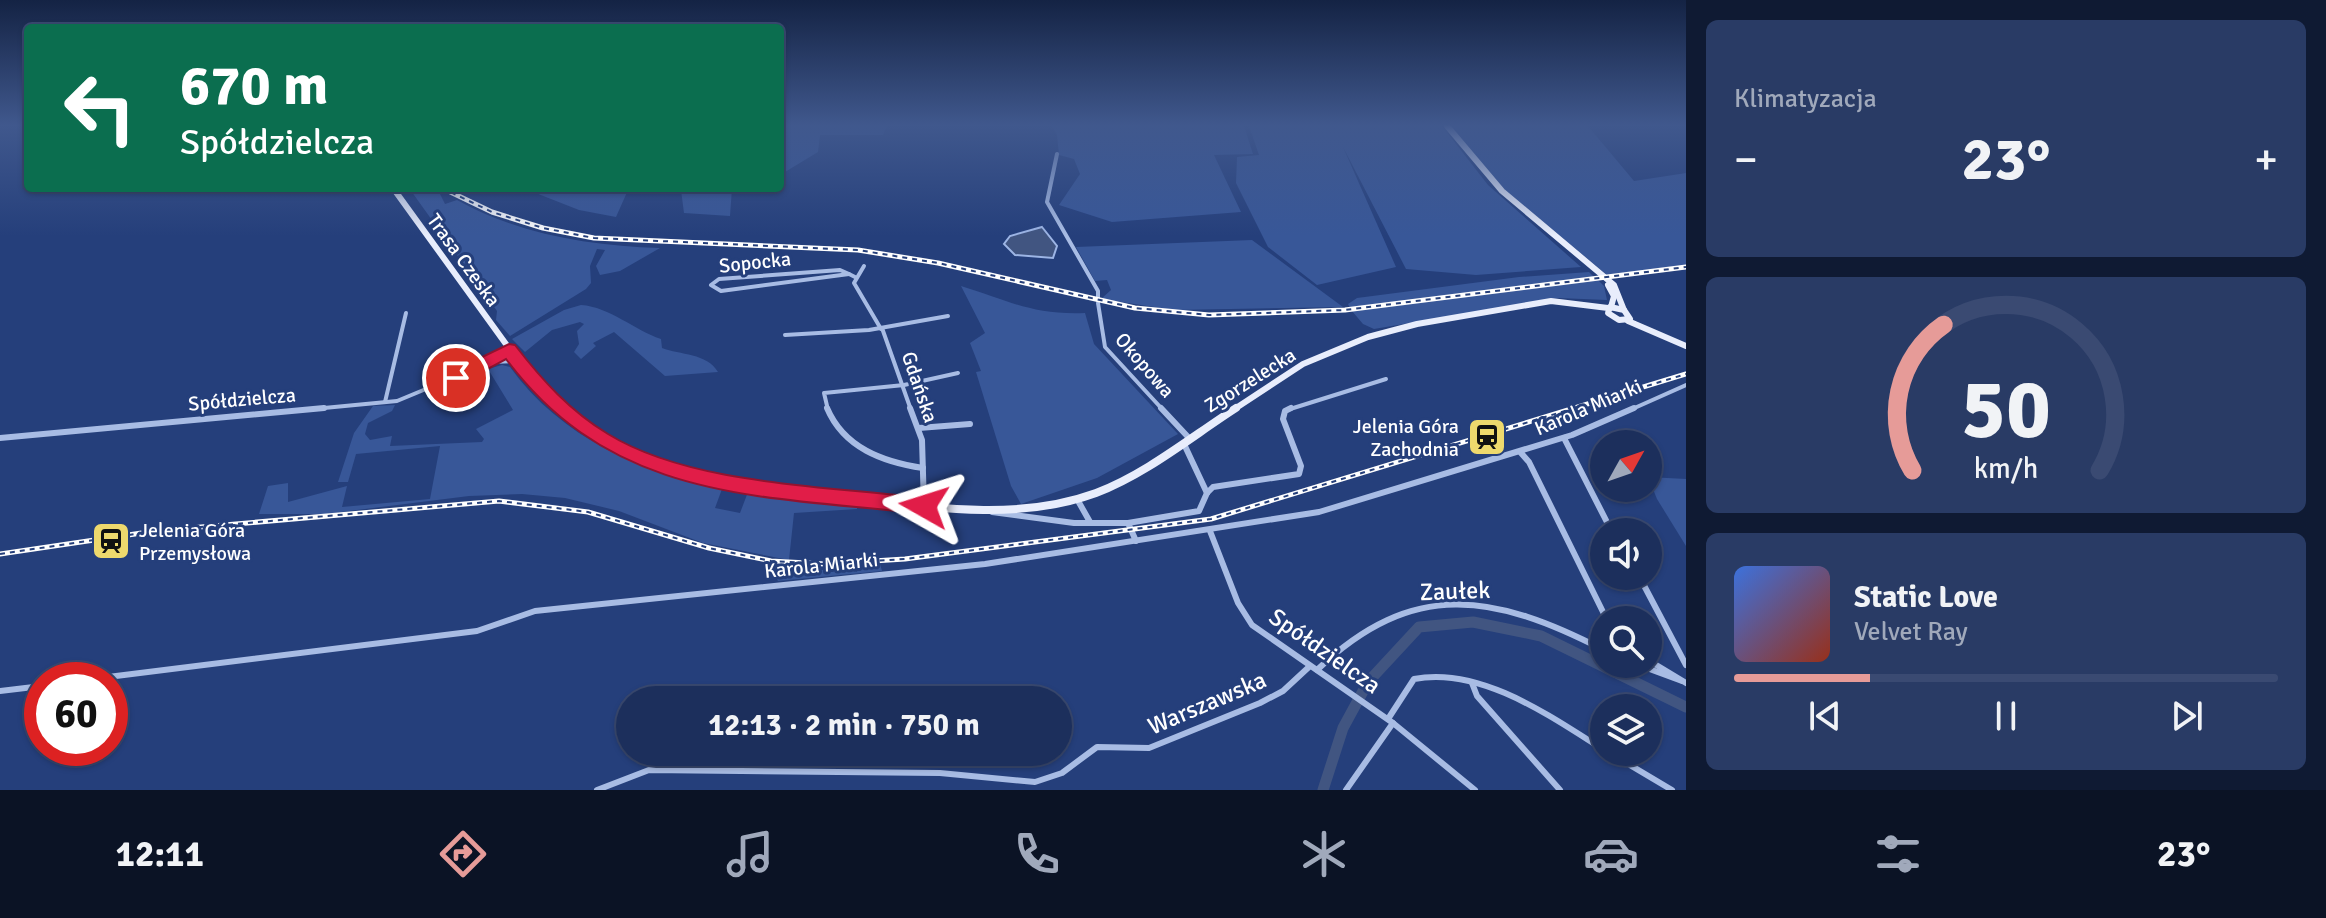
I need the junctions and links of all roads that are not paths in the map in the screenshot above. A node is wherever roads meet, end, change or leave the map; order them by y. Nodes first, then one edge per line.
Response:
1 (1055, 163) edge
2 (1478, 163) edge
3 (396, 192) edge
4 (1563, 243) junction
5 (864, 266) dead end
6 (853, 276) junction
7 (1610, 311) junction
8 (406, 313) dead end
9 (1627, 315) junction
10 (948, 316) dead end
11 (881, 328) junction
12 (785, 335) dead end
13 (1686, 344) edge
14 (509, 350) junction
15 (496, 361) junction
16 (517, 361) junction
17 (480, 367) junction
18 (958, 373) dead end
19 (1386, 379) dead end
20 (904, 385) junction
21 (1686, 385) edge
22 (385, 402) junction
23 (970, 424) dead end
24 (919, 428) junction
25 (0, 438) edge
26 (1564, 438) junction
27 (1186, 440) junction
28 (1520, 453) junction
29 (923, 468) junction
30 (1207, 493) junction
31 (1077, 499) junction
32 (924, 506) junction
33 (987, 511) junction
34 (1605, 518) edge
35 (1091, 523) junction
36 (1128, 523) junction
37 (1210, 531) junction
38 (1136, 541) junction
39 (1646, 590) edge
40 (1600, 606) edge
41 (1590, 644) edge
42 (1686, 665) edge
43 (1313, 668) junction
44 (1662, 669) edge
45 (1662, 674) edge
46 (128, 675) edge
47 (1684, 682) edge
48 (1472, 683) junction
49 (24, 688) edge
50 (0, 691) edge
51 (1388, 719) junction
52 (1590, 742) edge
53 (1630, 766) edge
54 (1664, 788) edge
55 (597, 790) edge
56 (1346, 790) edge
57 (1475, 790) edge
58 (1560, 790) edge
59 (1672, 790) edge

1 - 27 street, Okopowa
2 - 4 main road
3 - 14 main road, Trasa Czeska
4 - 7 main road
4 - 9 main road
5 - 6 street
6 - 6 street, Sopocka
6 - 11 street, Gdańska
7 - 9 main road, Zgorzelecka
7 - 27 main road, Zgorzelecka
8 - 22 street
9 - 13 main road, Zgorzelecka
10 - 11 street
11 - 12 street
11 - 20 street, Gdańska
14 - 15 street, Spółdzielcza
14 - 16 main road
14 - 17 street, Spółdzielcza
15 - 16 street, Spółdzielcza
15 - 17 street, Spółdzielcza
16 - 32 main road
17 - 22 street, Spółdzielcza
18 - 20 street
19 - 30 street
20 - 24 street, Gdańska
20 - 29 street
21 - 26 street, Karola Miarki
22 - 25 street, Spółdzielcza
23 - 24 street
24 - 29 street, Gdańska
26 - 28 street, Karola Miarki
26 - 34 street
27 - 30 street, Okopowa
27 - 31 main road, Zgorzelecka
28 - 37 street, Karola Miarki
28 - 40 street
29 - 32 street, Gdańska
30 - 36 street
31 - 33 main road, Zgorzelecka
31 - 35 street
32 - 33 main road
33 - 35 street
35 - 36 street
36 - 38 street
37 - 38 street, Karola Miarki
37 - 43 street, Spółdzielcza
38 - 46 street, Karola Miarki
39 - 42 street
41 - 43 street, Zaułek
43 - 51 street, Spółdzielcza
43 - 55 street, Warszawska
44 - 47 street
45 - 47 street
48 - 51 street
48 - 52 street
48 - 58 street
49 - 50 street
51 - 56 street
51 - 57 street, Spółdzielcza
53 - 54 street
54 - 59 street

